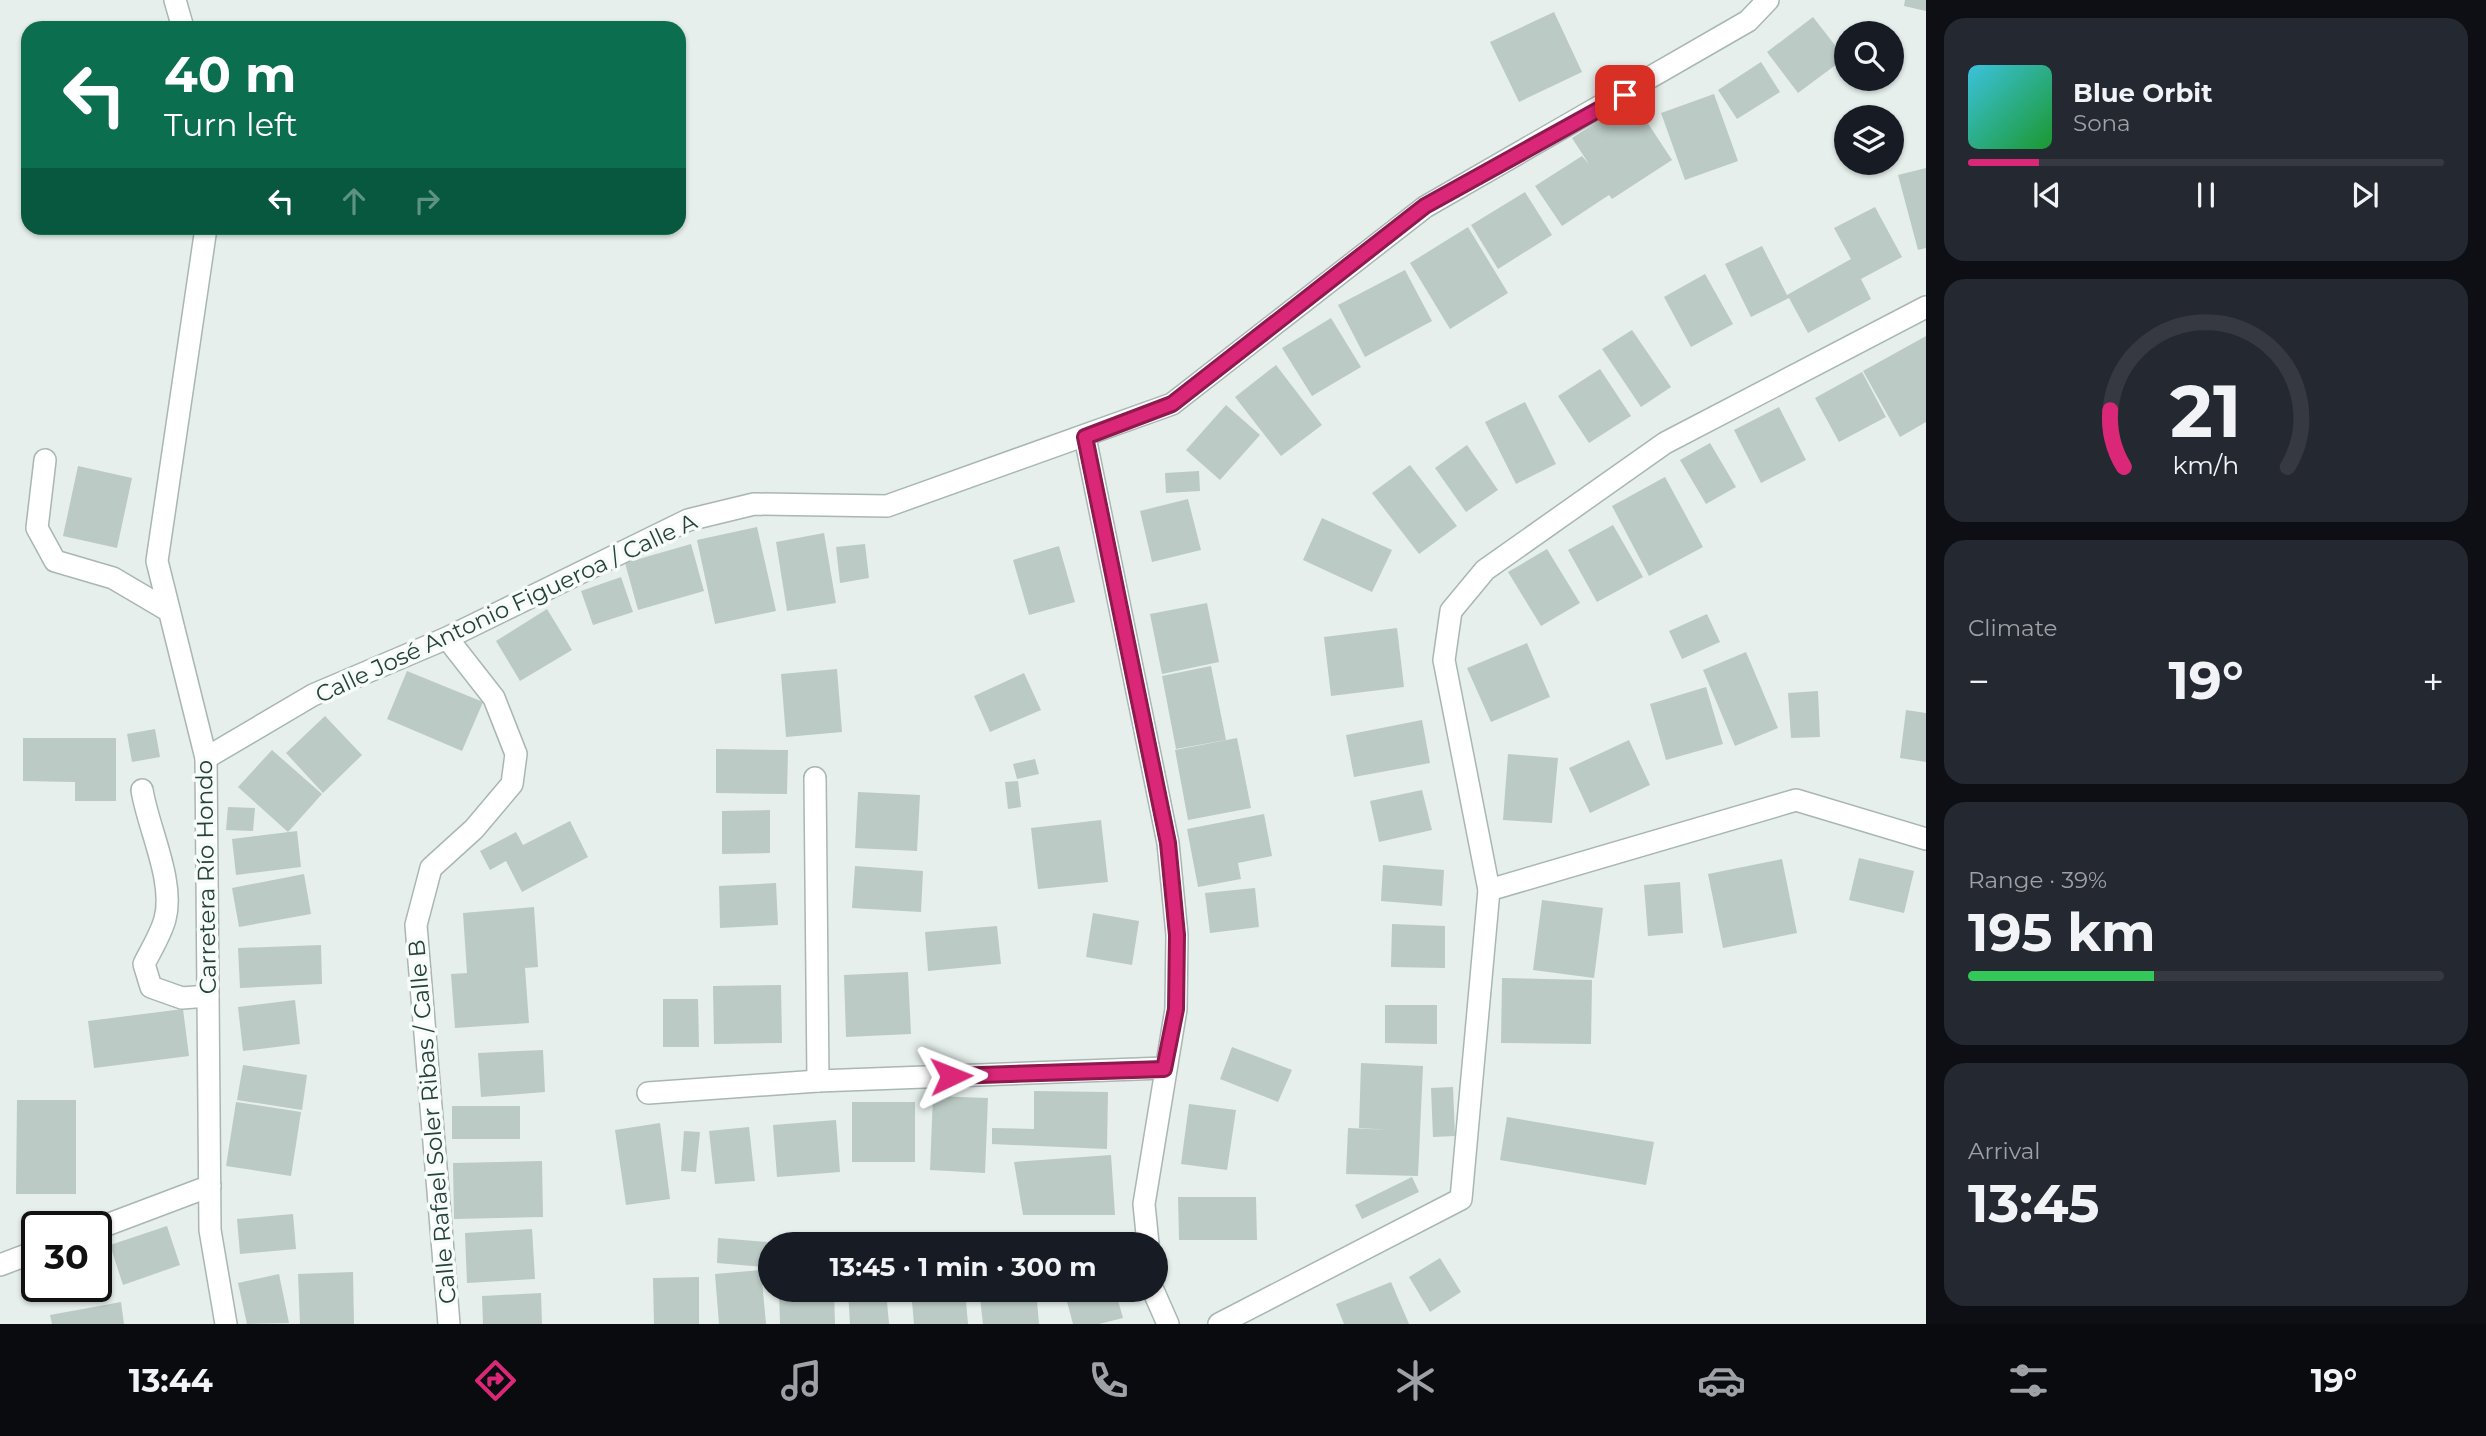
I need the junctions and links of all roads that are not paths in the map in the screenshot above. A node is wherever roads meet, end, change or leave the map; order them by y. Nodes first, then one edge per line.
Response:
1 (176, 0) edge
2 (1768, 0) edge
3 (181, 21) edge
4 (205, 235) edge
5 (1926, 307) edge
6 (1085, 437) junction
7 (45, 460) dead end
8 (169, 611) junction
9 (447, 638) junction
10 (206, 758) junction
11 (815, 778) dead end
12 (142, 790) dead end
13 (1926, 839) edge
14 (1489, 890) junction
15 (208, 996) junction
16 (1164, 1069) junction
17 (818, 1081) junction
18 (648, 1093) dead end
19 (209, 1186) junction
20 (112, 1223) edge
21 (1147, 1232) edge
22 (21, 1257) edge
23 (0, 1265) edge
24 (1158, 1302) edge
25 (226, 1324) edge
26 (449, 1324) edge
27 (1168, 1324) edge
28 (1219, 1324) edge

1 - 3 street
2 - 6 street, Calle José Antonio Figueroa / Calle A
4 - 8 street, Carretera Río Hondo
5 - 14 street
6 - 9 street, Calle José Antonio Figueroa / Calle A
6 - 16 street
7 - 8 street
8 - 10 street, Carretera Río Hondo
9 - 10 street, Calle José Antonio Figueroa / Calle A
9 - 26 street, Calle Rafael Soler Ribas / Calle B
10 - 15 street, Carretera Río Hondo
11 - 17 street
12 - 15 street
13 - 14 street
14 - 28 street
15 - 19 street, Carretera Río Hondo
16 - 17 street
16 - 21 street
17 - 18 street
19 - 20 street
19 - 25 street, Carretera Río Hondo
22 - 23 street
24 - 27 street

